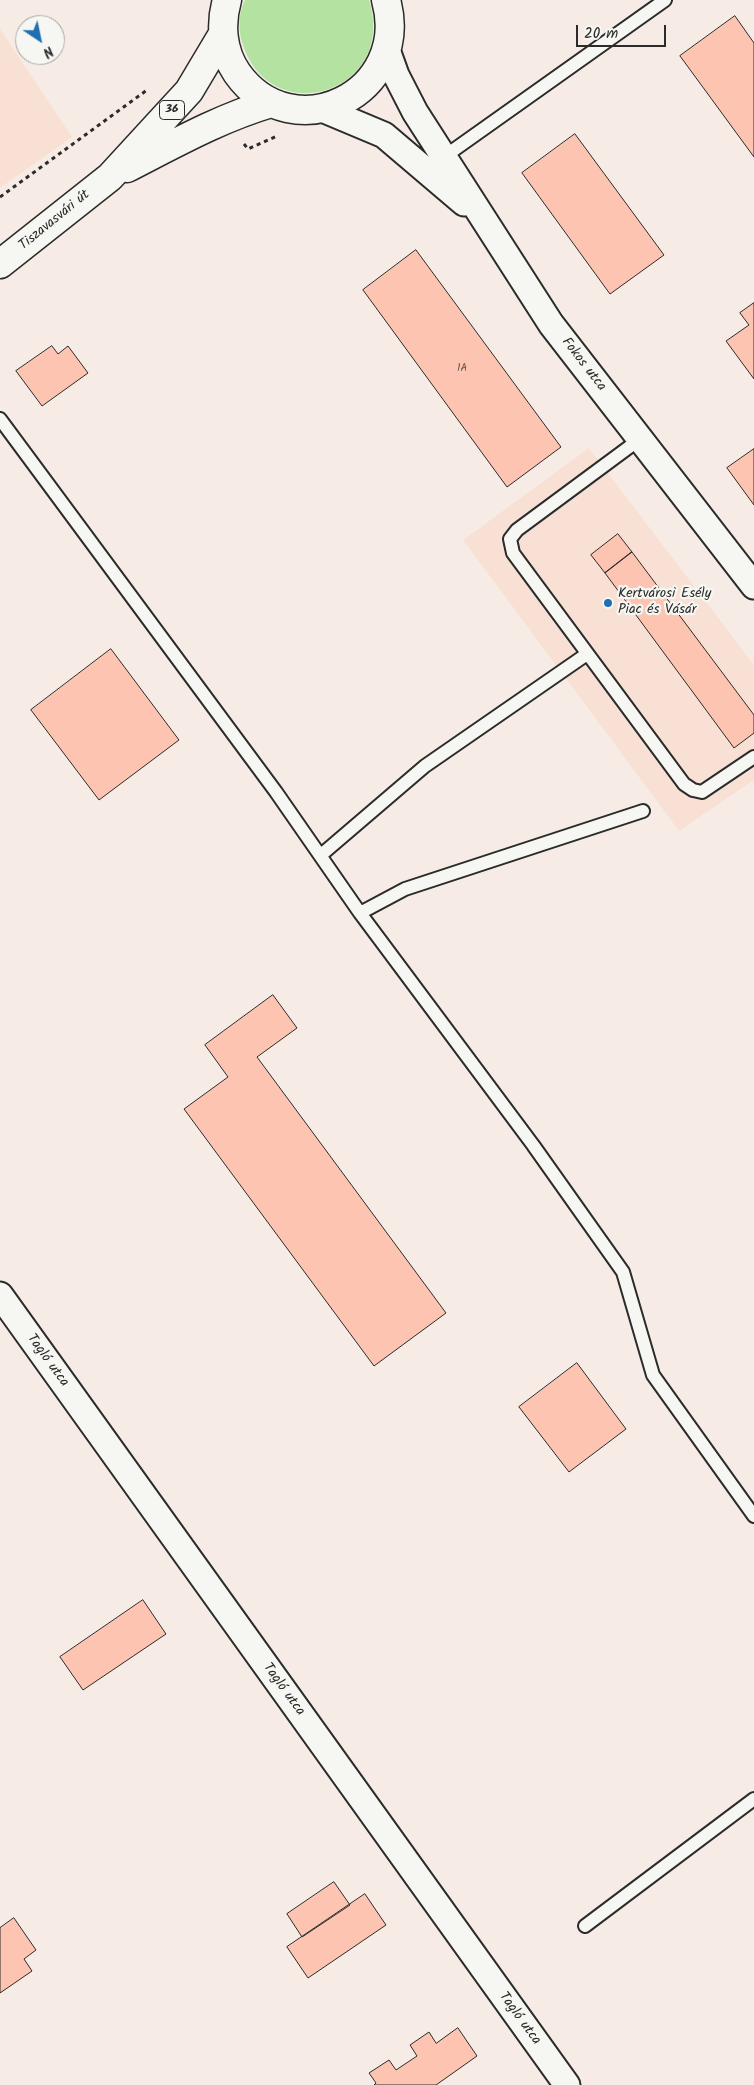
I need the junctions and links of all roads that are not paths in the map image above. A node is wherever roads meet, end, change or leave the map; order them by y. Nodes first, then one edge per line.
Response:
1 (227, 0) edge
2 (386, 0) edge
3 (409, 0) edge
4 (665, 0) edge
5 (223, 34) junction
6 (389, 40) junction
7 (271, 103) junction
8 (322, 109) junction
9 (435, 163) junction
10 (110, 177) junction
11 (0, 264) edge
12 (0, 419) edge
13 (640, 439) junction
14 (754, 586) edge
15 (588, 654) junction
16 (754, 757) edge
17 (643, 811) dead end
18 (321, 855) junction
19 (360, 913) junction
20 (0, 1295) edge
21 (754, 1516) edge
22 (754, 1800) edge
23 (585, 1926) dead end
24 (567, 2085) edge

1 - 5 main road, 36
2 - 6 main road
3 - 6 main road, 36
4 - 9 lane
5 - 7 main road, 36
5 - 10 main road, 36
6 - 8 main road, 36
6 - 9 street, Fokos utca
7 - 8 main road, 36
7 - 10 main road, 36
8 - 9 street
9 - 13 street, Fokos utca
10 - 11 main road, Tiszavasvári út / 36
12 - 18 lane
13 - 14 street, Fokos utca
13 - 15 lane
15 - 16 lane
15 - 18 lane
17 - 19 lane
18 - 19 lane
19 - 21 lane
20 - 24 street, Tagló utca
22 - 23 lane

